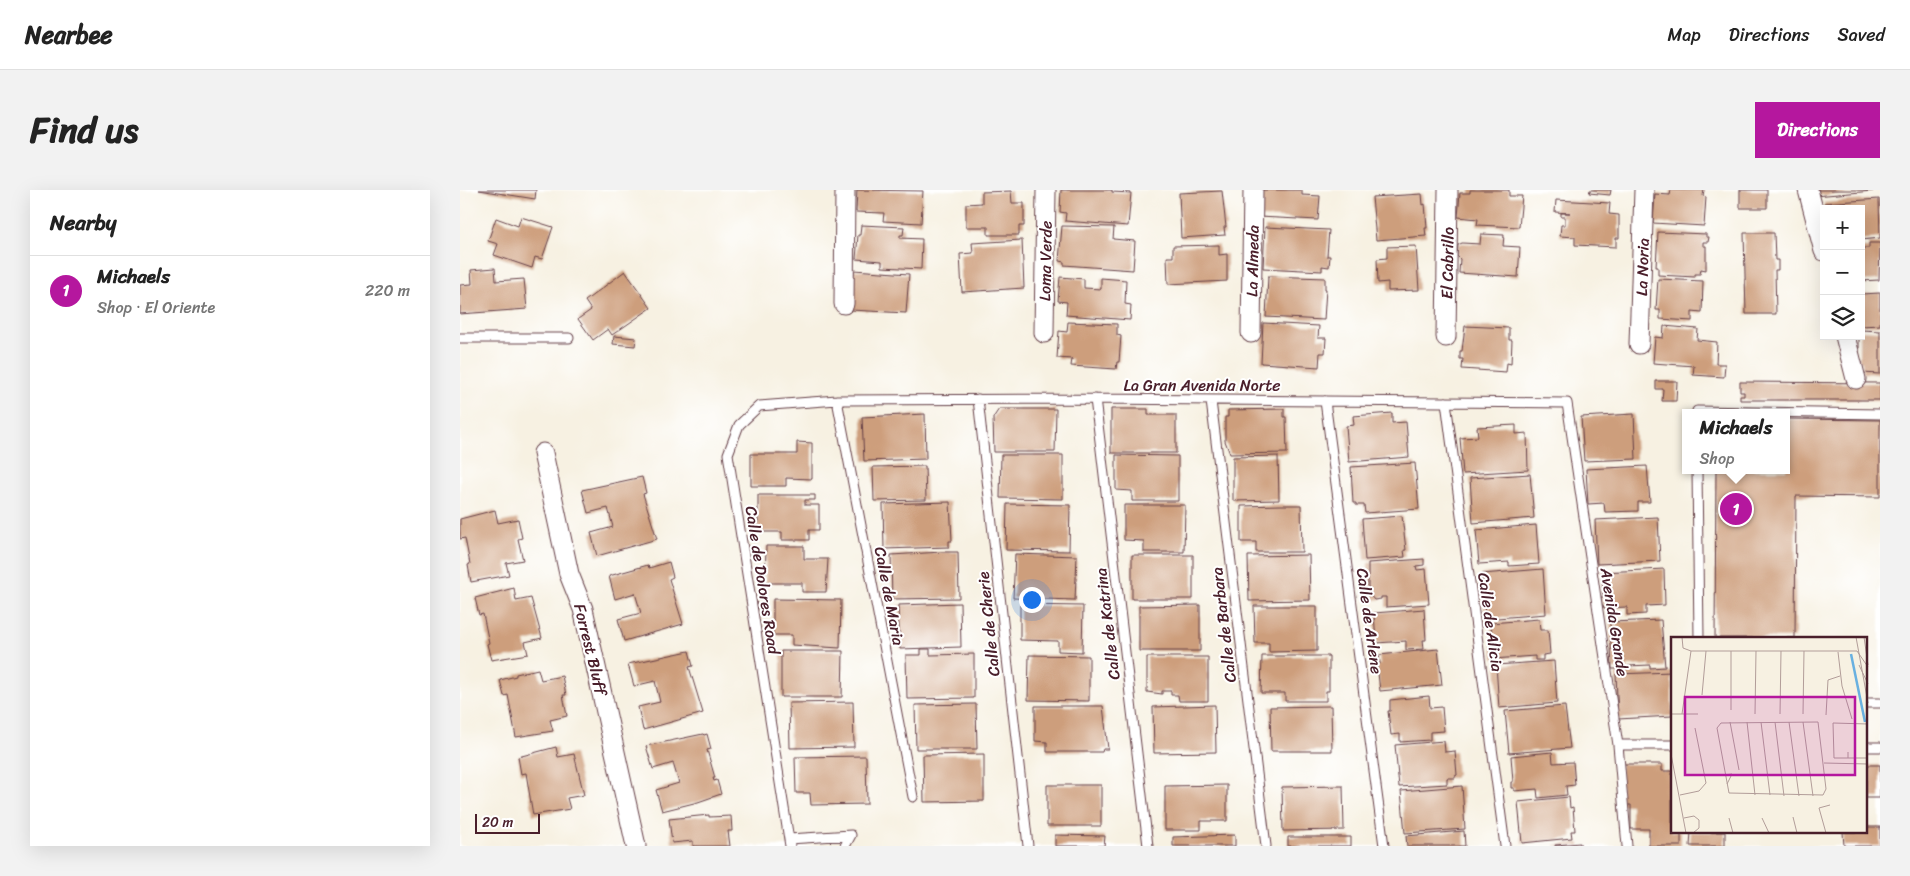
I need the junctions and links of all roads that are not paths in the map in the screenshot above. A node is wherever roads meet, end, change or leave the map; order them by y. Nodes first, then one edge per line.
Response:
1 (845, 190) edge
2 (1046, 190) edge
3 (1253, 190) edge
4 (1448, 190) edge
5 (1644, 190) edge
6 (1808, 190) edge
7 (1824, 250) edge
8 (844, 304) dead end
9 (1044, 333) dead end
10 (1251, 333) dead end
11 (1446, 337) dead end
12 (460, 338) edge
13 (569, 338) dead end
14 (1846, 340) edge
15 (1639, 344) dead end
16 (1856, 378) dead end
17 (978, 399) junction
18 (1095, 399) junction
19 (837, 400) junction
20 (1211, 401) junction
21 (1325, 401) junction
22 (1446, 402) junction
23 (1567, 403) joint
24 (1790, 413) edge
25 (1880, 414) edge
26 (543, 453) dead end
27 (1697, 474) edge
28 (1698, 637) edge
29 (1618, 745) junction
30 (1671, 745) edge
31 (913, 797) dead end
32 (790, 842) edge
33 (636, 846) edge
34 (845, 846) edge
35 (1028, 846) edge
36 (1148, 846) edge
37 (1266, 846) edge
38 (1384, 846) edge
39 (1505, 846) edge
40 (1627, 846) edge

1 - 8 street
2 - 9 street, Loma Verde
3 - 10 street, La Almeda
4 - 11 street, El Cabrillo
5 - 15 street, La Noria
6 - 7 street
12 - 13 lane
14 - 16 street
17 - 18 lane, La Gran Avenida Norte
17 - 19 lane, La Gran Avenida Norte
17 - 35 lane, Calle de Cherie
18 - 20 lane, La Gran Avenida Norte
18 - 36 lane, Calle de Katrina
19 - 31 lane, Calle de Maria
19 - 32 lane, Calle de Dolores Road
20 - 21 lane, La Gran Avenida Norte
20 - 37 lane, Calle de Barbara
21 - 22 lane, La Gran Avenida Norte
21 - 38 lane, Calle de Arlene
22 - 23 lane, La Gran Avenida Norte
22 - 39 lane, Calle de Alicia
23 - 29 lane, Avenida Grande
24 - 25 lane
26 - 33 street, Forrest Bluff
27 - 28 lane
29 - 30 lane
29 - 40 lane, Avenida Grande
32 - 34 lane

